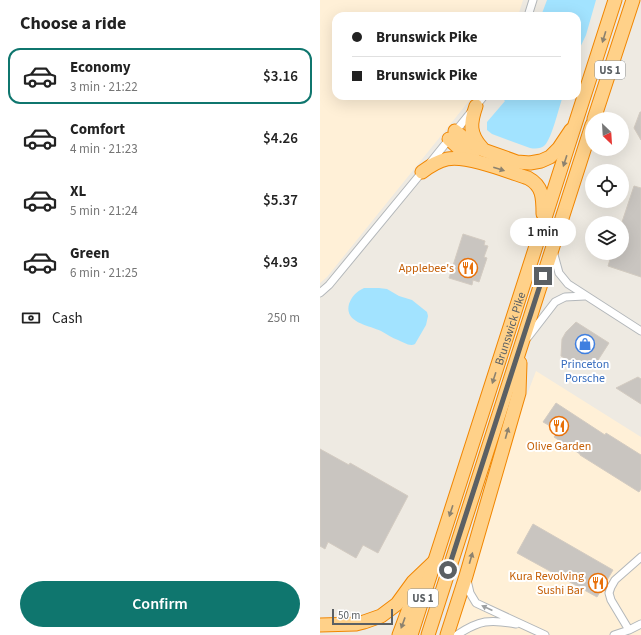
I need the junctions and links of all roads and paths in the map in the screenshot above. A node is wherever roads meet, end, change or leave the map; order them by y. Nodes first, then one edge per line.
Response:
1 (533, 0) edge
2 (616, 0) edge
3 (633, 0) edge
4 (641, 2) edge
5 (529, 12) edge
6 (626, 20) junction
7 (480, 101) edge
8 (596, 112) edge
9 (577, 122) junction
10 (452, 135) junction
11 (585, 147) edge
12 (484, 151) junction
13 (480, 163) junction
14 (422, 172) junction
15 (542, 229) junction
16 (553, 247) junction
17 (320, 293) edge
18 (585, 296) junction
19 (641, 331) edge
20 (520, 348) junction
21 (641, 557) edge
22 (435, 562) junction
23 (466, 576) junction
24 (641, 624) edge
25 (320, 625) edge
26 (522, 625) junction
27 (629, 630) junction
28 (399, 635) edge
29 (411, 635) edge
30 (428, 635) edge
31 (447, 635) edge
32 (457, 635) edge
33 (545, 635) edge
34 (614, 635) edge

1 - 5 street
2 -> 9 highway, Brunswick Pike / US 1
3 - 6 highway, US 1
4 - 6 highway
6 - 8 highway, US 1
7 - 10 street
7 - 12 highway
9 - 12 highway
9 -> 15 highway, Brunswick Pike / US 1
10 - 12 highway
10 - 13 highway
10 - 14 street
11 - 16 highway, Brunswick Pike / US 1
13 - 14 highway
13 -> 15 highway
14 - 17 street
15 -> 22 highway, Brunswick Pike / US 1
16 - 18 street
16 - 20 highway, Brunswick Pike / US 1
18 - 19 street
18 - 20 street
23 -> 20 highway
20 - 30 highway, Brunswick Pike / US 1
21 - 27 street
22 - 25 highway
22 -> 28 highway
22 - 29 highway, Brunswick Pike / US 1
26 -> 23 street
23 - 31 highway
24 - 27 street
26 - 32 street
26 - 33 street
27 - 34 street

